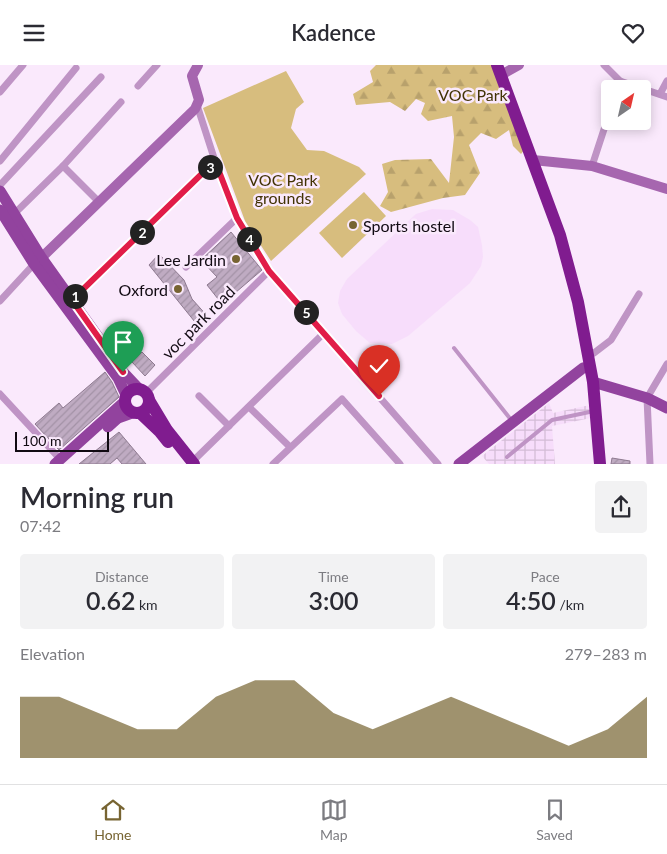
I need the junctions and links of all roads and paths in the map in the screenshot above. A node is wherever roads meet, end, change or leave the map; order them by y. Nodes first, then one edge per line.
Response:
1 (23, 65) edge
2 (157, 65) edge
3 (519, 65) edge
4 (604, 65) edge
5 (195, 67) edge
6 (76, 68) dead end
7 (502, 70) edge
8 (101, 77) dead end
9 (615, 80) edge
10 (667, 81) edge
11 (138, 86) dead end
12 (0, 92) edge
13 (663, 96) edge
14 (121, 102) dead end
15 (197, 105) junction
16 (604, 130) edge
17 (536, 160) junction
18 (0, 161) edge
19 (215, 161) junction
20 (63, 165) junction
21 (592, 166) junction
22 (0, 185) edge
23 (667, 189) edge
24 (0, 191) edge
25 (99, 203) junction
26 (0, 209) edge
27 (14, 215) junction
28 (237, 218) junction
29 (38, 261) junction
30 (186, 267) dead end
31 (269, 271) junction
32 (639, 294) dead end
33 (72, 300) junction
34 (0, 301) edge
35 (324, 333) junction
36 (454, 348) dead end
37 (594, 353) junction
38 (667, 364) edge
39 (590, 367) junction
40 (596, 382) junction
41 (0, 394) edge
42 (145, 394) junction
43 (199, 396) dead end
44 (647, 398) junction
45 (131, 406) junction
46 (249, 407) junction
47 (667, 408) edge
48 (596, 410) junction
49 (512, 422) junction
50 (229, 426) junction
51 (290, 447) junction
52 (507, 457) dead end
53 (60, 462) edge
54 (190, 463) edge
55 (273, 464) edge
56 (400, 464) edge
57 (438, 464) edge
58 (459, 464) edge
59 (600, 464) edge
60 (605, 464) edge
61 (650, 464) edge

1 - 12 street
2 - 11 street
3 - 7 main road
4 - 9 street
5 - 15 main road
6 - 18 street
7 - 17 highway
8 - 22 street
10 - 13 street
14 - 20 street
15 - 19 street
15 - 25 main road
16 - 21 street
17 - 21 main road
17 - 37 highway
17 - 39 highway
19 - 28 street
19 - 33 street
20 - 25 street
20 - 27 street
21 - 23 main road
24 - 27 main road
25 - 29 main road
26 - 29 main road
27 - 29 main road
28 - 30 street
28 - 31 street
29 - 33 main road
29 - 34 street
29 - 45 main road
31 - 35 street
31 - 42 street, voc park road
32 - 37 street
33 - 42 main road
35 - 46 street
35 - 57 street
36 - 49 lane
37 - 40 highway
38 - 44 street
39 - 40 highway
39 - 49 main road
40 - 44 main road
40 - 48 highway
40 - 60 highway
41 - 53 street
42 - 45 highway
42 - 45 highway
42 - 54 highway
43 - 50 street
44 - 47 main road
44 - 61 street
45 - 53 main road
45 - 54 highway
46 - 50 street
46 - 51 street
48 - 52 lane
48 - 59 highway
49 - 58 main road
50 - 54 street
51 - 55 street
51 - 56 street

